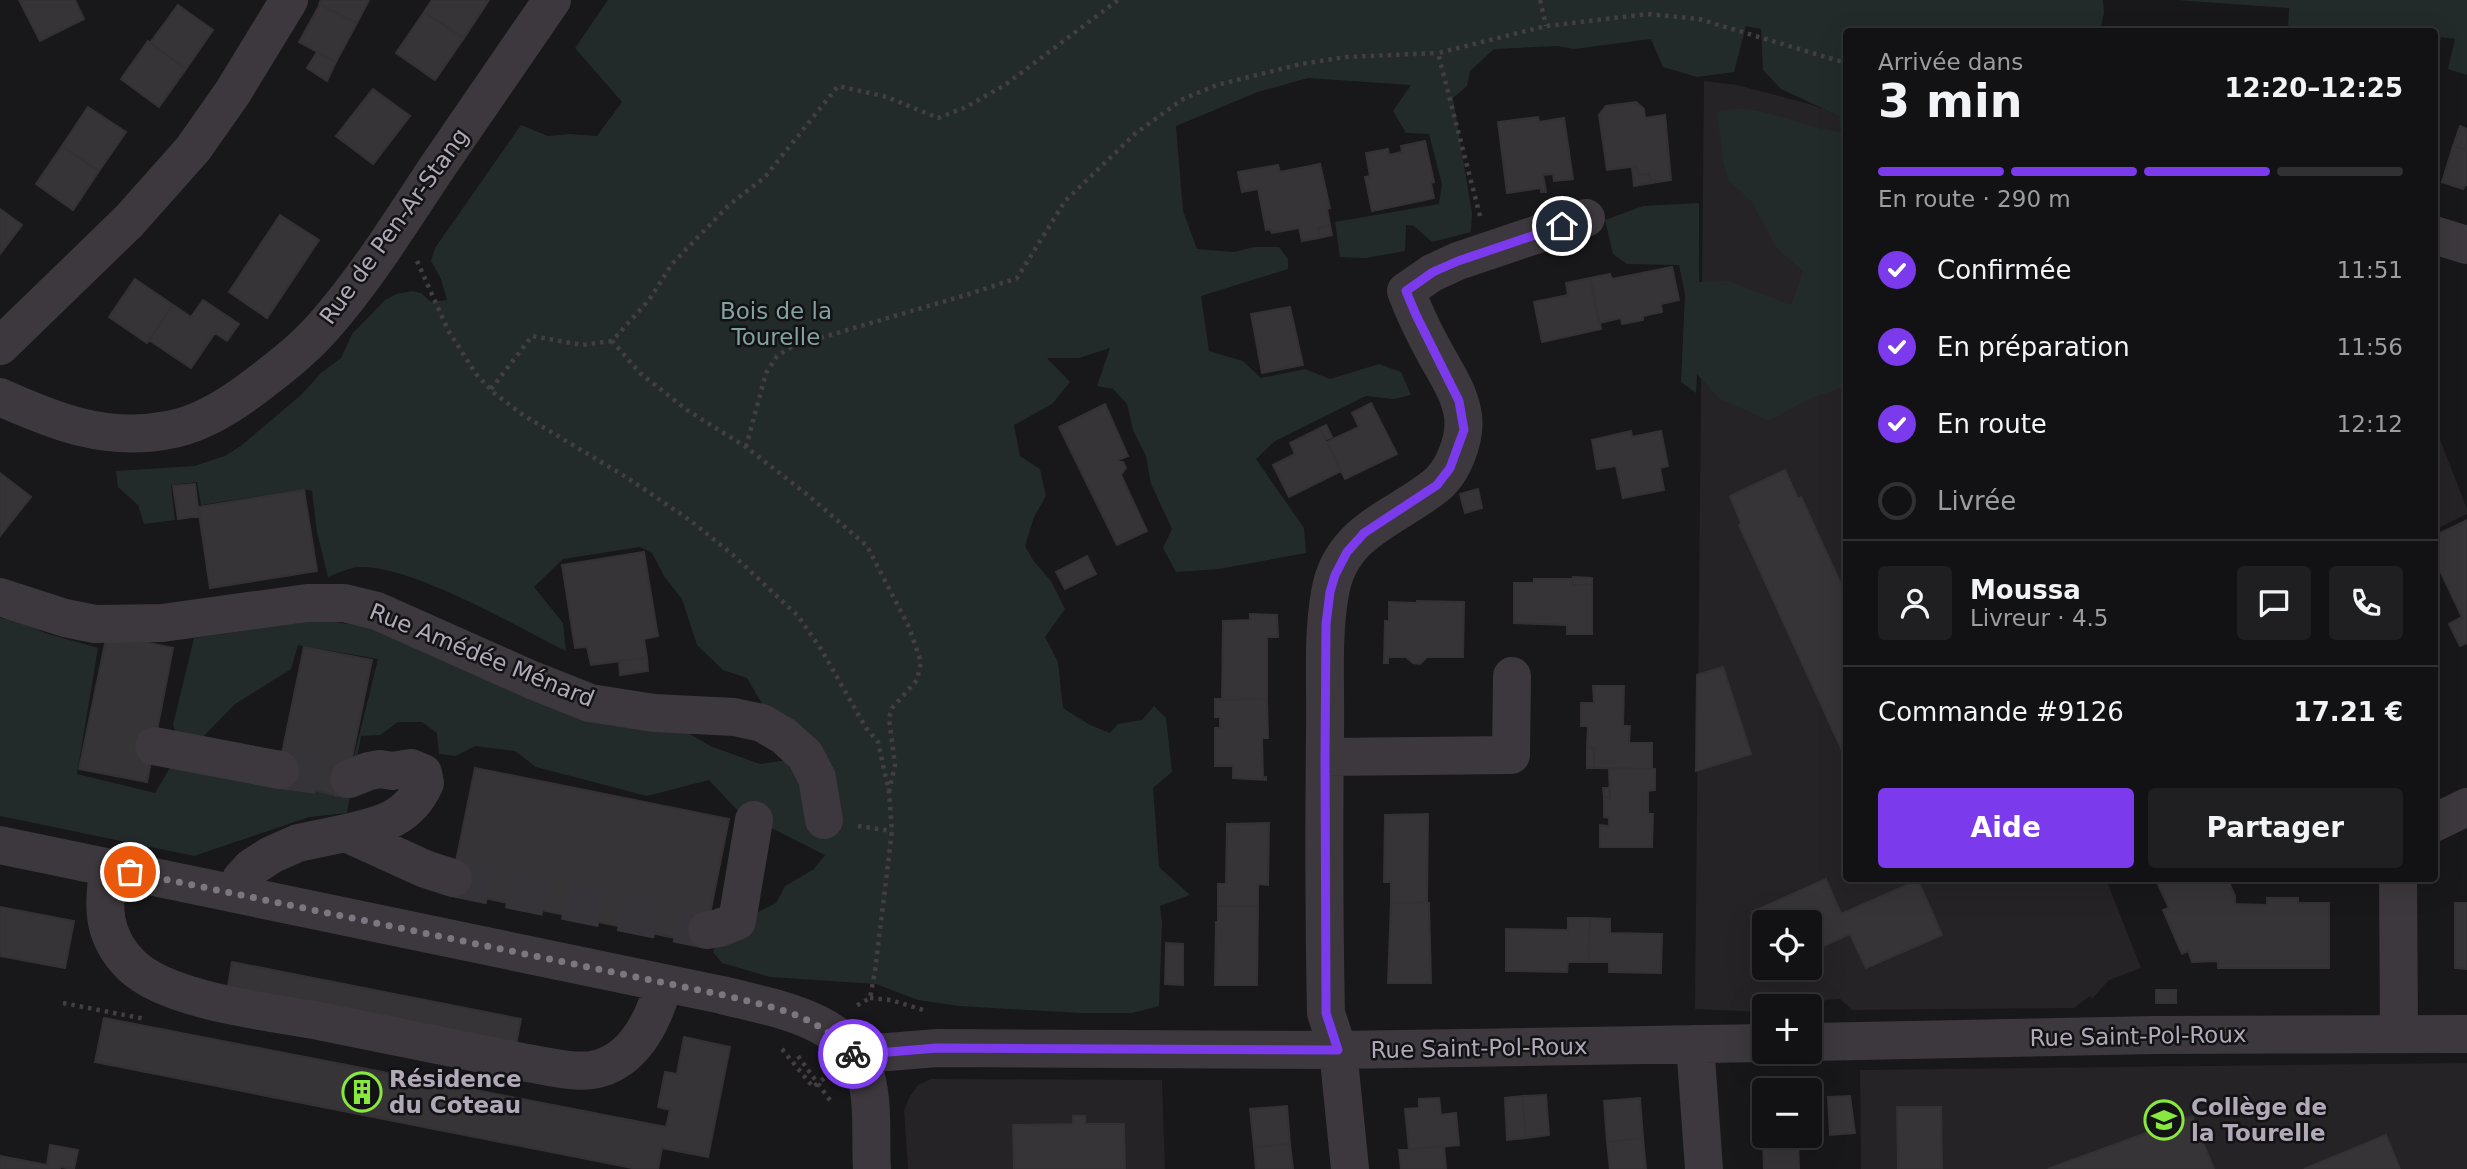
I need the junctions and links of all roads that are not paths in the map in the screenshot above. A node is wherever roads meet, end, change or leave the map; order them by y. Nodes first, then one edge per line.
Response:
1 (289, 0) edge
2 (552, 0) edge
3 (1586, 218) dead end
4 (2438, 236) edge
5 (2467, 244) edge
6 (1, 346) edge
7 (11, 402) edge
8 (0, 597) edge
9 (1512, 676) dead end
10 (154, 746) dead end
11 (1325, 757) junction
12 (280, 770) tunnel mouth
13 (349, 779) tunnel mouth
14 (2467, 807) edge
15 (754, 820) dead end
16 (824, 820) dead end
17 (2438, 822) edge
18 (346, 833) junction
19 (0, 845) edge
20 (109, 868) junction
21 (453, 878) tunnel mouth
22 (2398, 882) edge
23 (237, 894) junction
24 (707, 930) tunnel mouth
25 (664, 983) junction
26 (2399, 1033) junction
27 (2467, 1034) edge
28 (1822, 1042) edge
29 (1752, 1043) edge
30 (1695, 1044) junction
31 (1338, 1050) junction
32 (859, 1059) junction
33 (872, 1169) edge
34 (1350, 1169) edge
35 (1704, 1169) edge

1 - 6 street
2 - 7 street, Rue de Pen-Ar-Stang
3 - 11 street
4 - 5 street
6 - 7 street
8 - 16 street, Rue Amédée Ménard
9 - 11 street
10 - 12 street
11 - 31 street
13 - 18 street
14 - 17 street
15 - 24 street
18 - 21 street
18 - 23 street
19 - 20 street
20 - 23 street
20 - 25 street
22 - 26 street
23 - 25 street
25 - 32 street
26 - 27 street, Rue Saint-Pol-Roux
26 - 28 street, Rue Saint-Pol-Roux
29 - 30 street, Rue Saint-Pol-Roux
30 - 31 street, Rue Saint-Pol-Roux
30 - 35 street
31 - 32 street, Rue Saint-Pol-Roux
31 - 34 street
32 - 33 street

